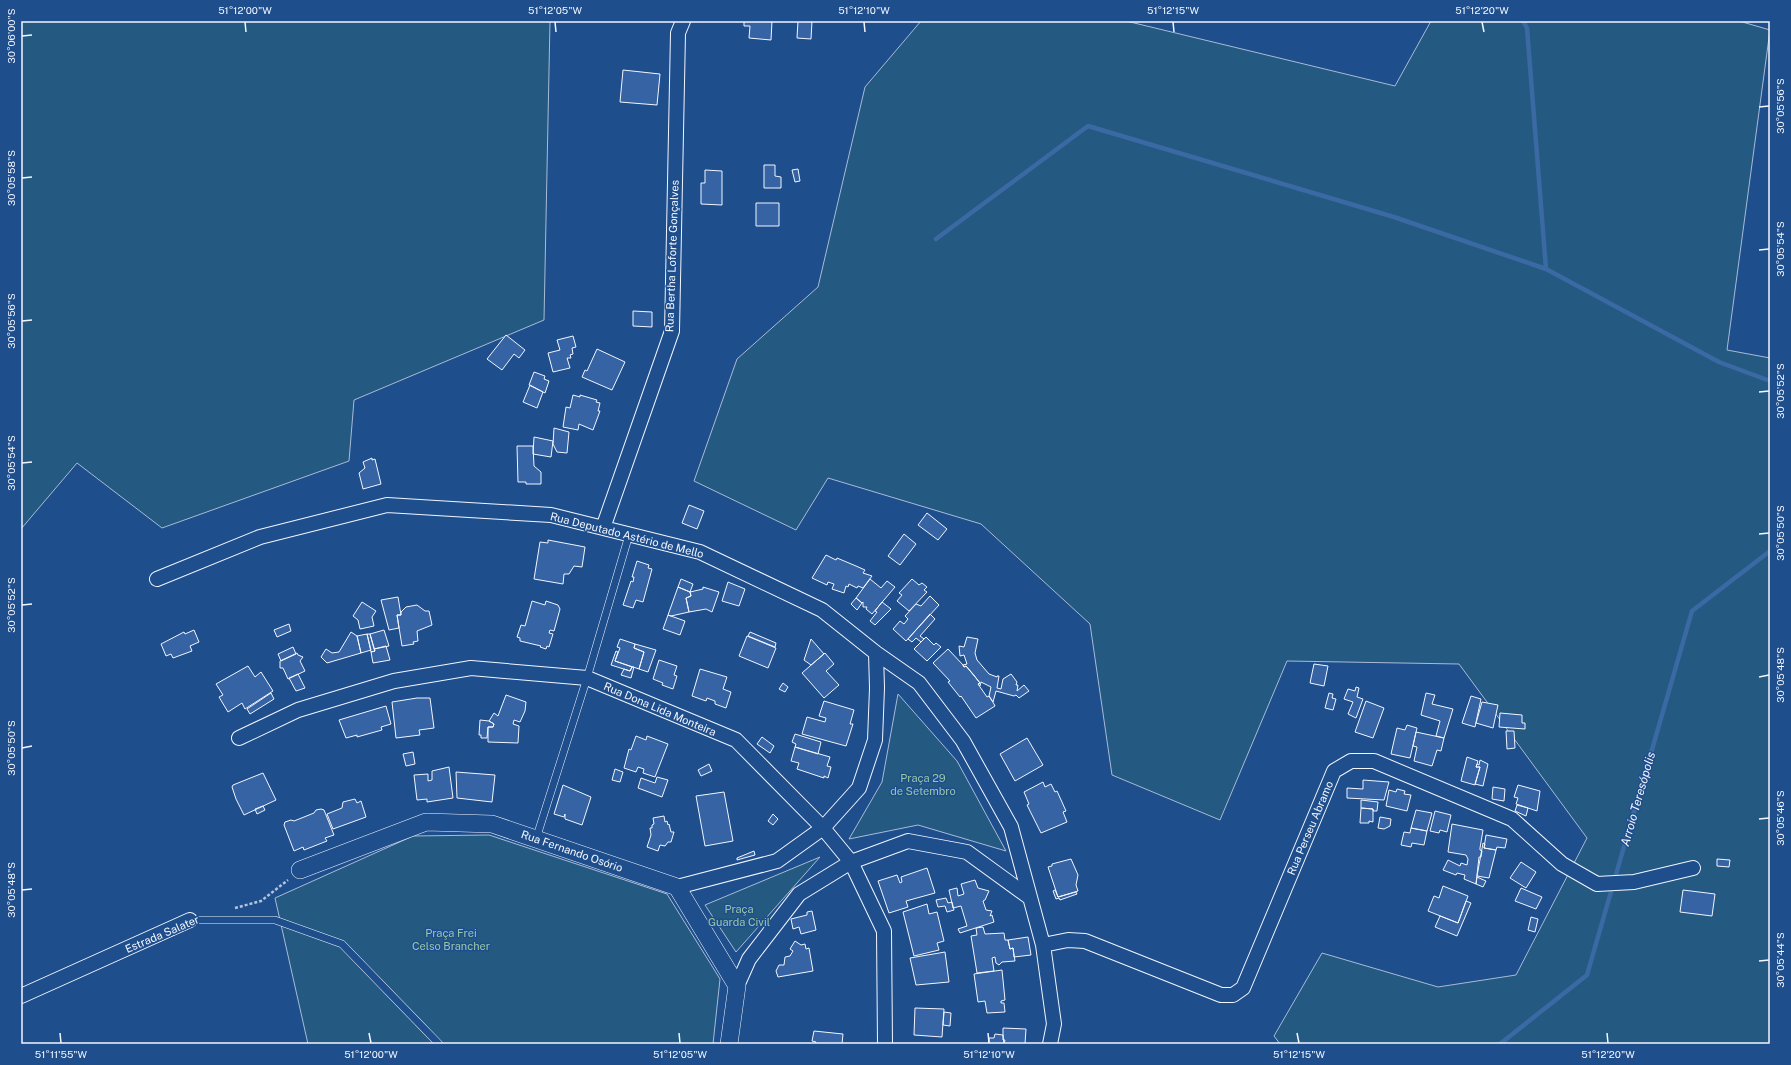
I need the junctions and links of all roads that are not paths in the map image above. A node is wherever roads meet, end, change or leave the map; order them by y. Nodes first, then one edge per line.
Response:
1 (683, 21) edge
2 (603, 528) junction
3 (629, 535) junction
4 (157, 579) dead end
5 (876, 653) junction
6 (587, 678) junction
7 (239, 738) dead end
8 (823, 828) junction
9 (536, 839) junction
10 (851, 862) junction
11 (1693, 868) dead end
12 (300, 870) road end
13 (677, 887) junction
14 (1029, 897) junction
15 (190, 920) joint
16 (1043, 944) junction
17 (737, 986) junction
18 (21, 996) edge
19 (439, 1044) edge
20 (729, 1044) edge
21 (885, 1044) edge
22 (1050, 1044) edge

1 - 2 street, Rua Bertha Loforte Gonçalves
2 - 3 street, Rua Deputado Astério de Mello
2 - 4 street, Rua Deputado Astério de Mello
3 - 5 street, Rua Deputado Astério de Mello
3 - 6 lane
5 - 8 street
5 - 14 street, Rua Deputado Astério de Mello
6 - 7 street, Rua Dona Lida Monteira
6 - 8 street, Rua Dona Lida Monteira
6 - 9 lane
8 - 10 street, Rua Dona Lida Monteira
8 - 13 street
9 - 12 street, Rua Fernando Osório
9 - 13 street, Rua Fernando Osório
10 - 14 street
10 - 17 street
10 - 21 street, Rua Dona Lida Monteira
11 - 16 street, Rua Perseu Abramo
13 - 17 street
14 - 16 street, Rua Deputado Astério de Mello
15 - 18 street, Estrada Salater
15 - 19 lane
16 - 22 street, Rua Deputado Astério de Mello
17 - 20 street

